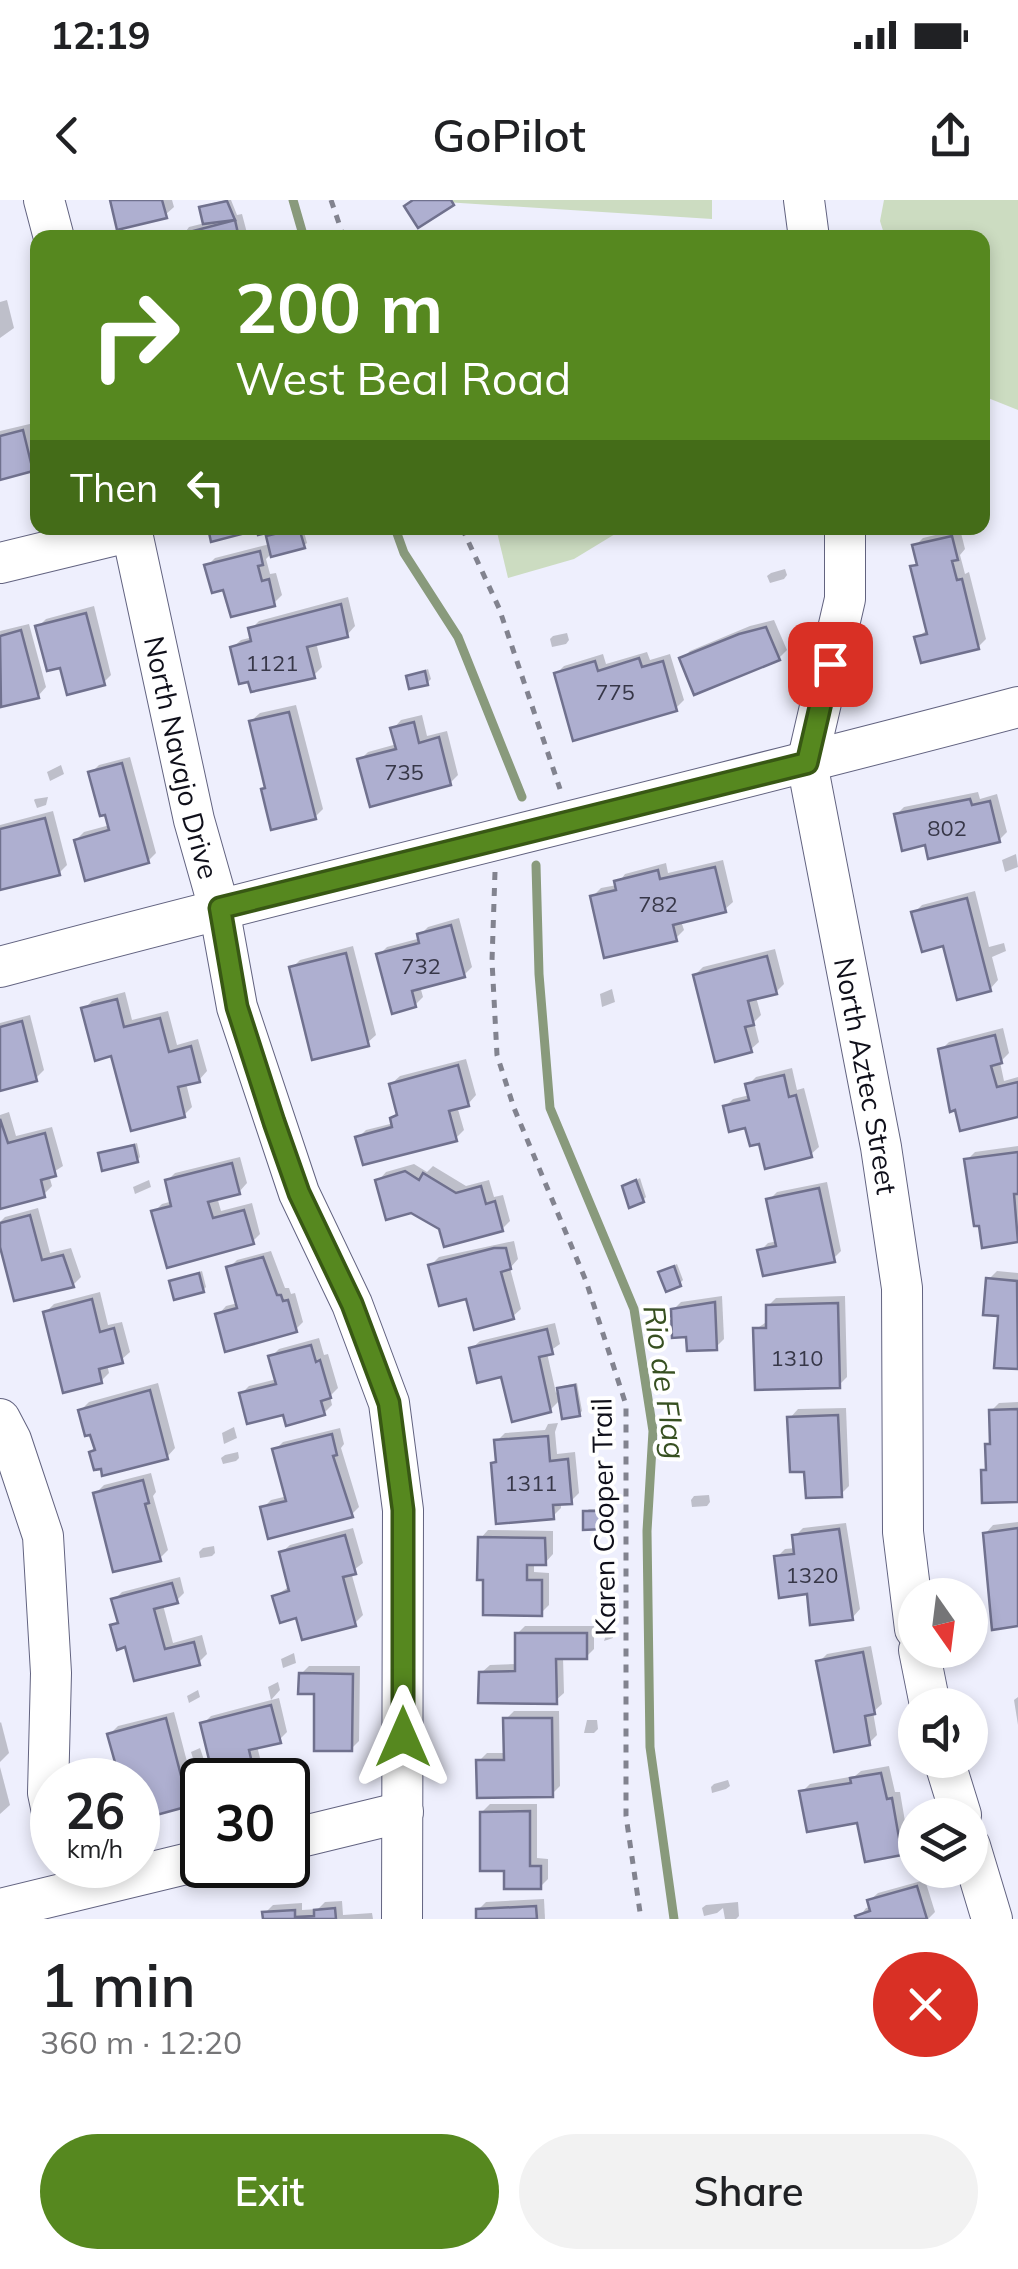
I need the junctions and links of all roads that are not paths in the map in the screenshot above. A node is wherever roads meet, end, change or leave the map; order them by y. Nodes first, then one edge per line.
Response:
1 (44, 200) edge
2 (804, 200) edge
3 (52, 230) edge
4 (808, 230) edge
5 (109, 535) edge
6 (133, 535) edge
7 (845, 535) edge
8 (0, 563) edge
9 (1018, 707) edge
10 (807, 763) junction
11 (220, 908) junction
12 (0, 967) edge
13 (0, 1418) edge
14 (909, 1578) edge
15 (49, 1758) edge
16 (402, 1812) junction
17 (310, 1835) edge
18 (47, 1888) edge
19 (983, 1888) edge
20 (0, 1909) edge
21 (402, 1919) edge
22 (992, 1919) edge

1 - 3 street
2 - 4 street
5 - 8 street
6 - 11 street, North Navajo Drive
7 - 10 street, North Aztec Street
9 - 10 street
10 - 11 street
10 - 14 street, North Aztec Street
11 - 12 street
11 - 16 street, North Navajo Drive
13 - 15 street
16 - 17 street
16 - 21 street, North Navajo Drive
18 - 20 street
19 - 22 street

